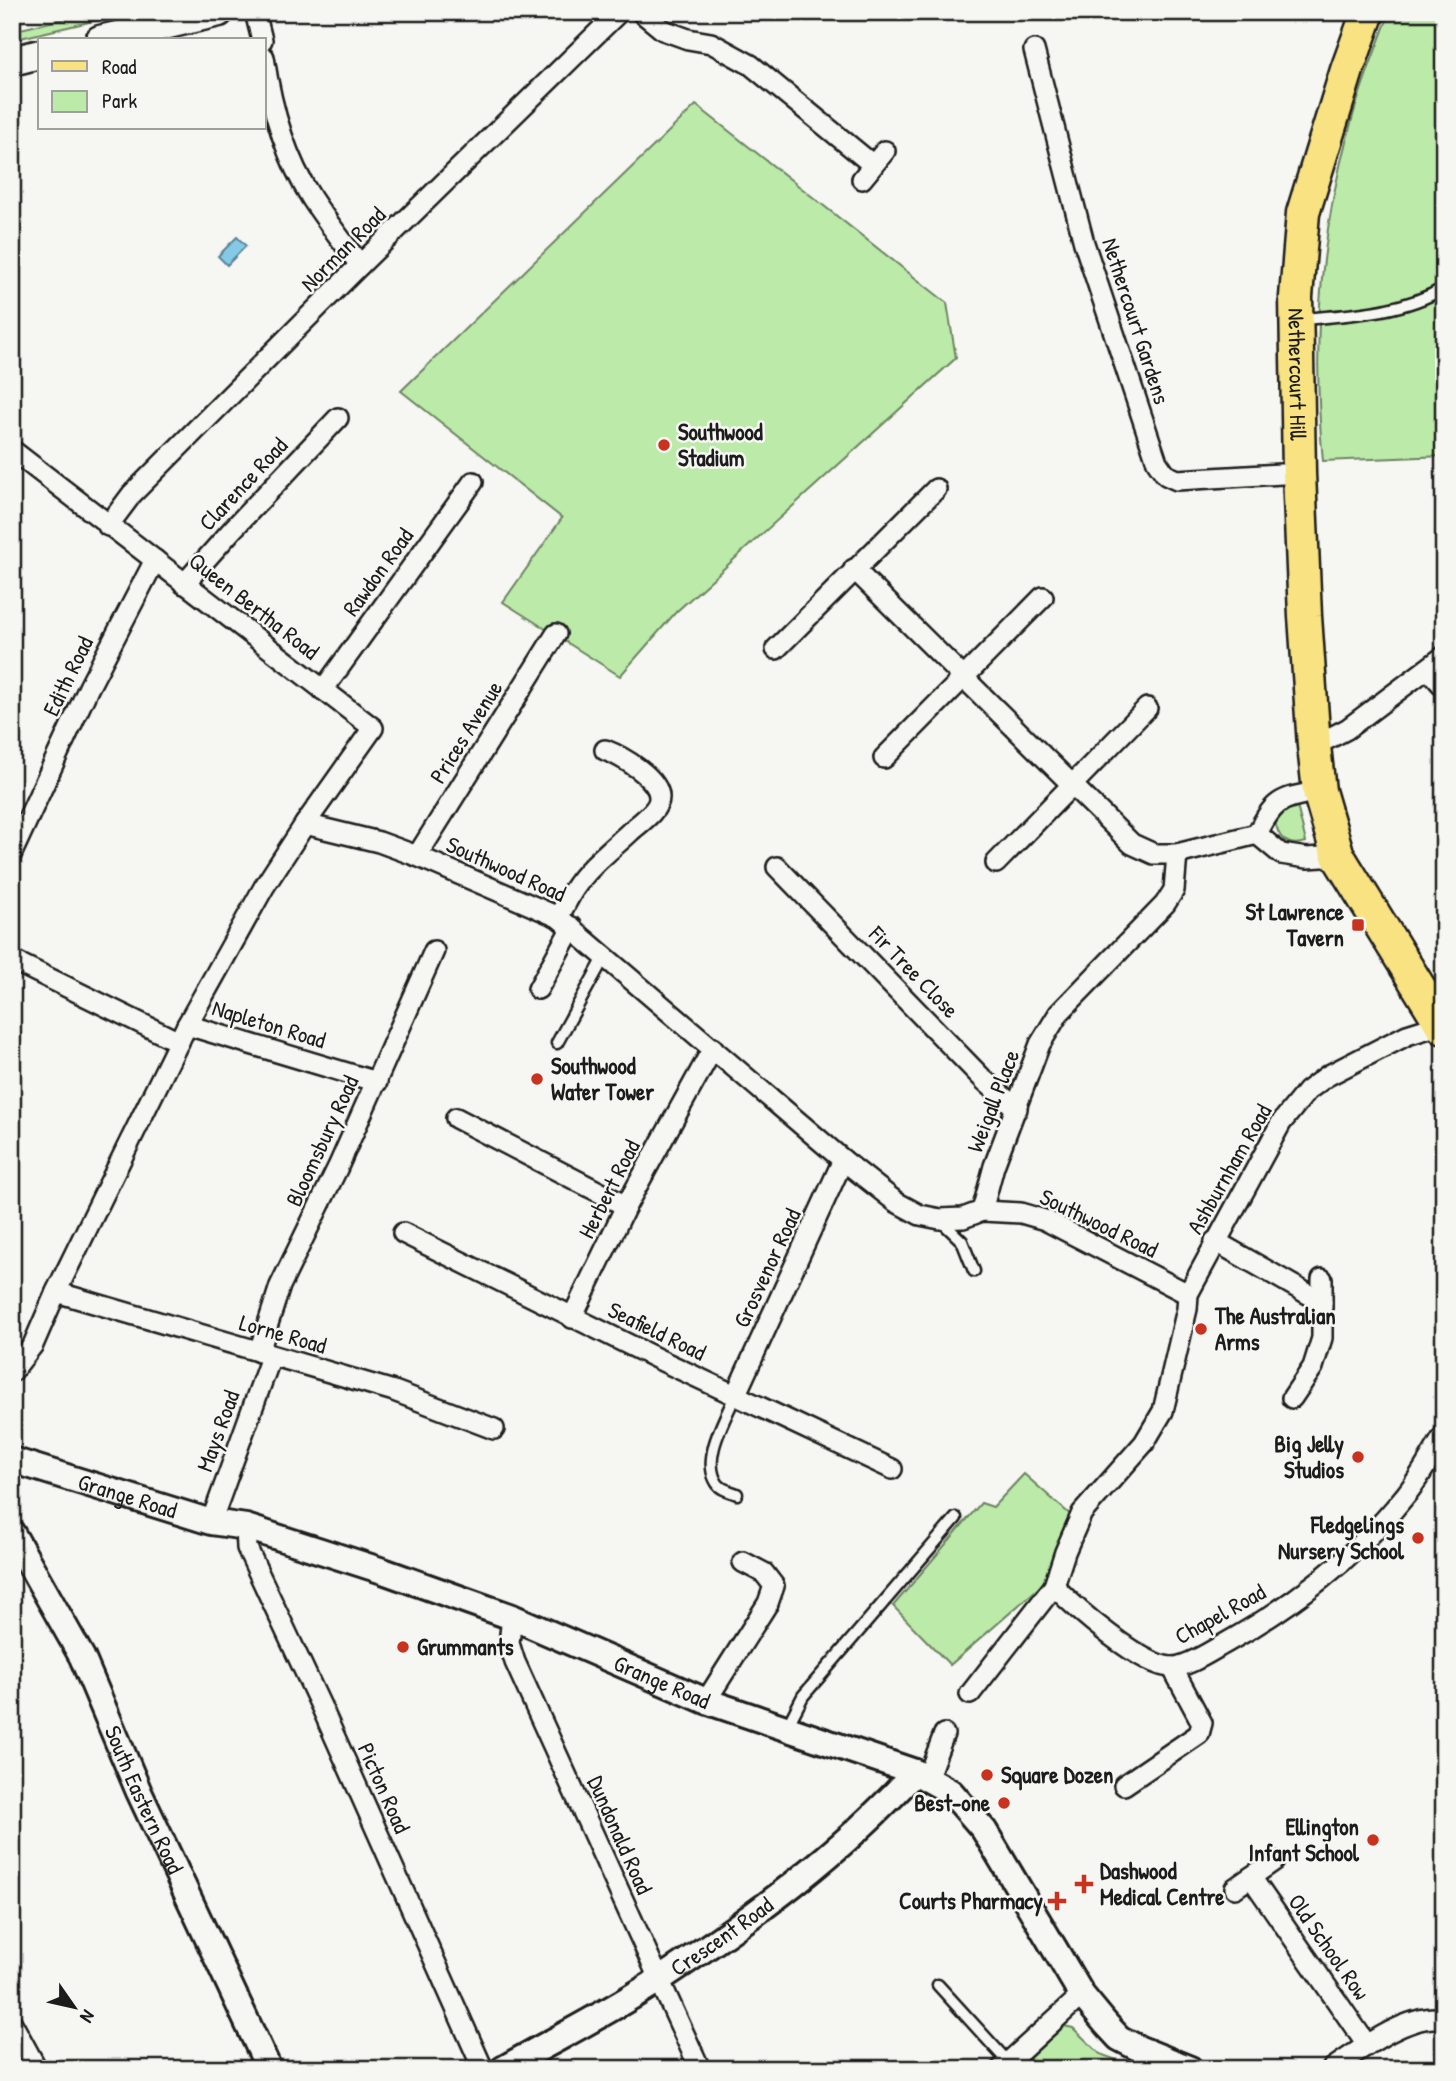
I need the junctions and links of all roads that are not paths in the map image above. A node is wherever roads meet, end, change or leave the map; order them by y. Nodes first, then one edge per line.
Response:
1 (219, 12) edge
2 (255, 12) edge
3 (619, 12) edge
4 (641, 12) edge
5 (1368, 12) edge
6 (108, 38) edge
7 (262, 38) edge
8 (1034, 50) dead end
9 (38, 54) edge
10 (12, 61) edge
11 (266, 70) edge
12 (873, 165) dead end
13 (360, 265) junction
14 (1444, 288) edge
15 (1296, 319) junction
16 (338, 418) dead end
17 (12, 450) edge
18 (1299, 473) junction
19 (473, 482) dead end
20 (936, 489) dead end
21 (108, 526) junction
22 (155, 560) junction
23 (854, 569) junction
24 (184, 584) junction
25 (1043, 597) dead end
26 (556, 634) dead end
27 (776, 649) dead end
28 (1444, 656) edge
29 (1428, 669) junction
30 (964, 677) junction
31 (1444, 687) edge
32 (323, 690) junction
33 (1147, 708) dead end
34 (1314, 746) junction
35 (605, 750) dead end
36 (884, 758) dead end
37 (1072, 785) junction
38 (1319, 791) junction
39 (660, 796) junction
40 (674, 811) dead end
41 (305, 824) junction
42 (1257, 835) junction
43 (12, 853) edge
44 (1177, 854) junction
45 (417, 856) junction
46 (1338, 856) junction
47 (996, 863) dead end
48 (777, 867) dead end
49 (565, 922) junction
50 (434, 951) dead end
51 (605, 956) junction
52 (12, 960) edge
53 (538, 989) dead end
54 (1443, 1026) edge
55 (183, 1033) junction
56 (557, 1043) dead end
57 (713, 1048) junction
58 (377, 1082) junction
59 (1017, 1109) junction
60 (456, 1118) dead end
61 (843, 1160) junction
62 (626, 1206) junction
63 (982, 1211) junction
64 (940, 1219) junction
65 (403, 1233) dead end
66 (1215, 1241) junction
67 (974, 1271) dead end
68 (1322, 1279) dead end
69 (56, 1292) junction
70 (1188, 1294) junction
71 (1322, 1302) junction
72 (572, 1318) junction
73 (265, 1354) junction
74 (12, 1372) edge
75 (735, 1396) junction
76 (1292, 1398) dead end
77 (494, 1429) dead end
78 (1444, 1435) edge
79 (12, 1461) edge
80 (892, 1469) dead end
81 (737, 1494) dead end
82 (956, 1518) dead end
83 (211, 1522) junction
84 (246, 1527) junction
85 (12, 1533) edge
86 (743, 1562) dead end
87 (1054, 1586) junction
88 (512, 1618) junction
89 (1172, 1667) junction
90 (970, 1694) dead end
91 (706, 1701) junction
92 (786, 1727) junction
93 (944, 1734) dead end
94 (921, 1775) junction
95 (1124, 1785) dead end
96 (1274, 1861) dead end
97 (659, 1980) junction
98 (938, 1985) dead end
99 (1082, 1995) junction
100 (1444, 2019) edge
101 (12, 2023) edge
102 (1367, 2045) junction
103 (1004, 2066) edge
104 (37, 2069) edge
105 (269, 2069) edge
106 (483, 2069) edge
107 (503, 2069) edge
108 (700, 2069) edge
109 (1190, 2069) edge
110 (1332, 2069) edge

1 - 6 main road
2 - 7 street
3 - 13 street, Norman Road
4 - 12 street
5 - 15 main road, Nethercourt Hill
8 - 18 street, Nethercourt Gardens
9 - 10 main road
11 - 13 street
13 - 21 street, Norman Road
14 - 15 lane
15 - 18 main road, Nethercourt Hill
16 - 24 street, Clarence Road
17 - 21 street, Queen Bertha Road
18 - 34 main road, Nethercourt Hill
19 - 32 street, Rawdon Road
20 - 23 street
21 - 22 street, Queen Bertha Road
22 - 24 street, Queen Bertha Road
22 - 43 street, Edith Road
23 - 27 street
23 - 30 street
24 - 32 street, Queen Bertha Road
25 - 30 street
26 - 45 street, Prices Avenue
28 - 29 street
29 - 31 street
29 - 34 street
30 - 36 street
30 - 37 street
32 - 41 street, Queen Bertha Road
33 - 37 street
34 - 38 main road, Nethercourt Hill
35 - 39 street
37 - 44 street
37 - 47 street
38 - 42 street
38 - 46 main road, Nethercourt Hill
39 - 40 street
39 - 49 street
41 - 45 street, Southwood Road
41 - 55 street
42 - 44 street
42 - 46 street
44 - 59 street, Weigall Place
45 - 49 street, Southwood Road
46 - 54 main road, Nethercourt Hill
48 - 59 street, Fir Tree Close
49 - 51 street, Southwood Road
49 - 53 street
50 - 58 street, Bloomsbury Road
51 - 56 lane
51 - 57 street, Southwood Road
52 - 55 street, Napleton Road
54 - 66 street, Ashburnham Road
55 - 58 street, Napleton Road
55 - 69 street
57 - 61 street, Southwood Road
57 - 62 street, Herbert Road
58 - 73 street, Bloomsbury Road
59 - 63 street, Weigall Place
60 - 62 street
61 - 64 street, Southwood Road
61 - 75 street, Grosvenor Road
62 - 72 street, Herbert Road
63 - 64 street, Southwood Road
63 - 70 street, Southwood Road
64 - 67 lane
65 - 72 street, Seafield Road
66 - 70 street, Ashburnham Road
66 - 71 street
68 - 71 street
69 - 73 street, Lorne Road
69 - 74 street
70 - 87 street, Ashburnham Road
71 - 76 street
72 - 75 street, Seafield Road
73 - 77 street, Lorne Road
73 - 83 street, Mays Road
75 - 80 street, Seafield Road
75 - 81 lane
78 - 89 street, Chapel Road
79 - 83 street, Grange Road
82 - 92 lane
83 - 84 street, Grange Road
84 - 88 street, Grange Road
84 - 106 street, Picton Road
85 - 105 street, South Eastern Road
86 - 91 street
87 - 89 street, Chapel Road
87 - 90 street, Ashburnham Road
88 - 91 street, Grange Road
88 - 97 street, Dundonald Road
89 - 95 street
91 - 92 street, Grange Road
92 - 94 street, Grange Road
93 - 94 street
94 - 97 street, Crescent Road
94 - 99 street, Grange Road
96 - 102 street, Old School Row
97 - 107 street, Crescent Road
97 - 108 street, Dundonald Road
98 - 103 lane
99 - 103 street
99 - 109 street, Grange Road
100 - 102 street
101 - 104 street
102 - 110 street

